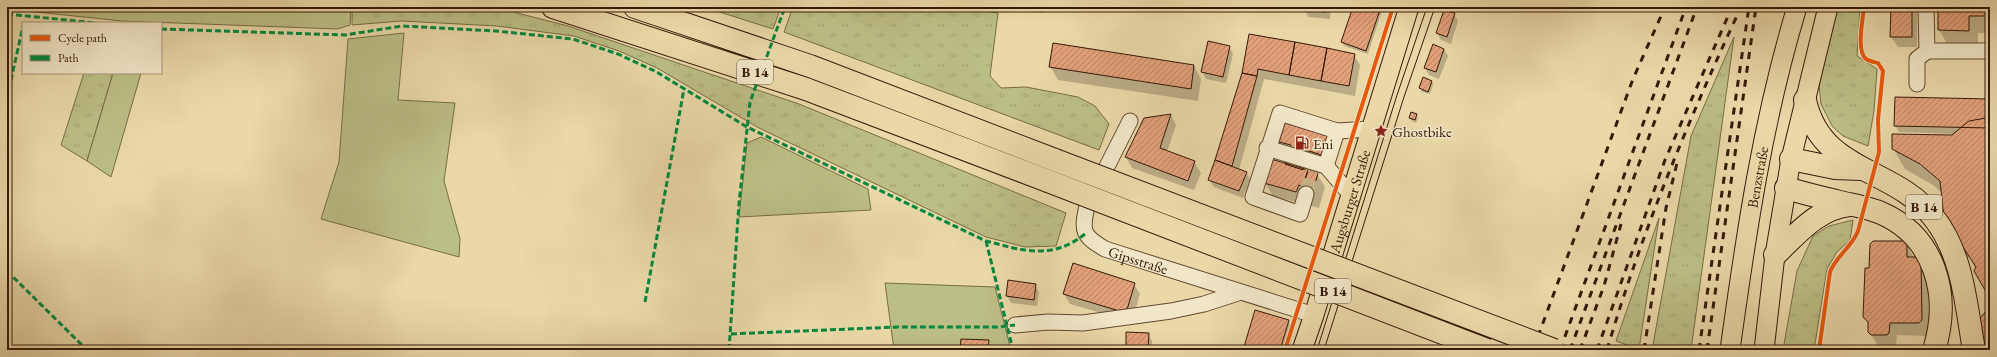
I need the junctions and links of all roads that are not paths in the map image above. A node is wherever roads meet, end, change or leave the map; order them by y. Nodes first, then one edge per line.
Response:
1 (554, 7) edge
2 (635, 7) edge
3 (1409, 7) edge
4 (1797, 7) edge
5 (1828, 7) edge
6 (1926, 7) edge
7 (1927, 51) junction
8 (1990, 51) edge
9 (1917, 84) dead end
10 (1805, 100) junction
11 (1130, 120) dead end
12 (1370, 129) junction
13 (1337, 131) junction
14 (1267, 148) junction
15 (1791, 159) junction
16 (1318, 167) junction
17 (1758, 169) junction
18 (1861, 169) junction
19 (1786, 188) junction
20 (1306, 194) tunnel mouth
21 (1350, 194) junction
22 (1853, 205) junction
23 (1744, 249) junction
24 (1775, 256) junction
25 (1241, 292) junction
26 (1314, 315) junction
27 (1015, 325) dead end
28 (1302, 350) edge
29 (1487, 350) edge
30 (1554, 350) edge
31 (1730, 350) edge
32 (1764, 350) edge
33 (1934, 350) edge
34 (1974, 350) edge

1 - 29 highway, B 14, bridge
2 - 30 highway, B 14, bridge
3 - 12 main road, Augsburger Straße
4 - 17 main road, Benzstraße
5 - 10 main road, Benzstraße
6 - 7 lane
7 - 8 lane
7 - 9 lane
10 - 15 main road, Benzstraße
10 - 18 highway, B 14
11 - 25 lane, Gipsstraße
12 - 13 lane
12 - 21 main road, Augsburger Straße
13 - 14 lane
13 - 16 lane
14 - 16 lane
14 - 20 lane
15 - 17 main road
15 - 18 highway, B 14
15 - 19 main road, Benzstraße
16 - 21 lane
17 - 19 main road
17 - 23 main road, Benzstraße
18 - 34 highway, B 14
19 - 22 highway
19 - 24 main road, Benzstraße
21 - 26 main road, Augsburger Straße
22 - 24 highway
22 - 33 highway, B 14
23 - 24 main road
23 - 31 main road, Benzstraße
24 - 32 main road, Benzstraße
25 - 26 lane, Gipsstraße
25 - 27 lane
26 - 28 main road, Augsburger Straße

